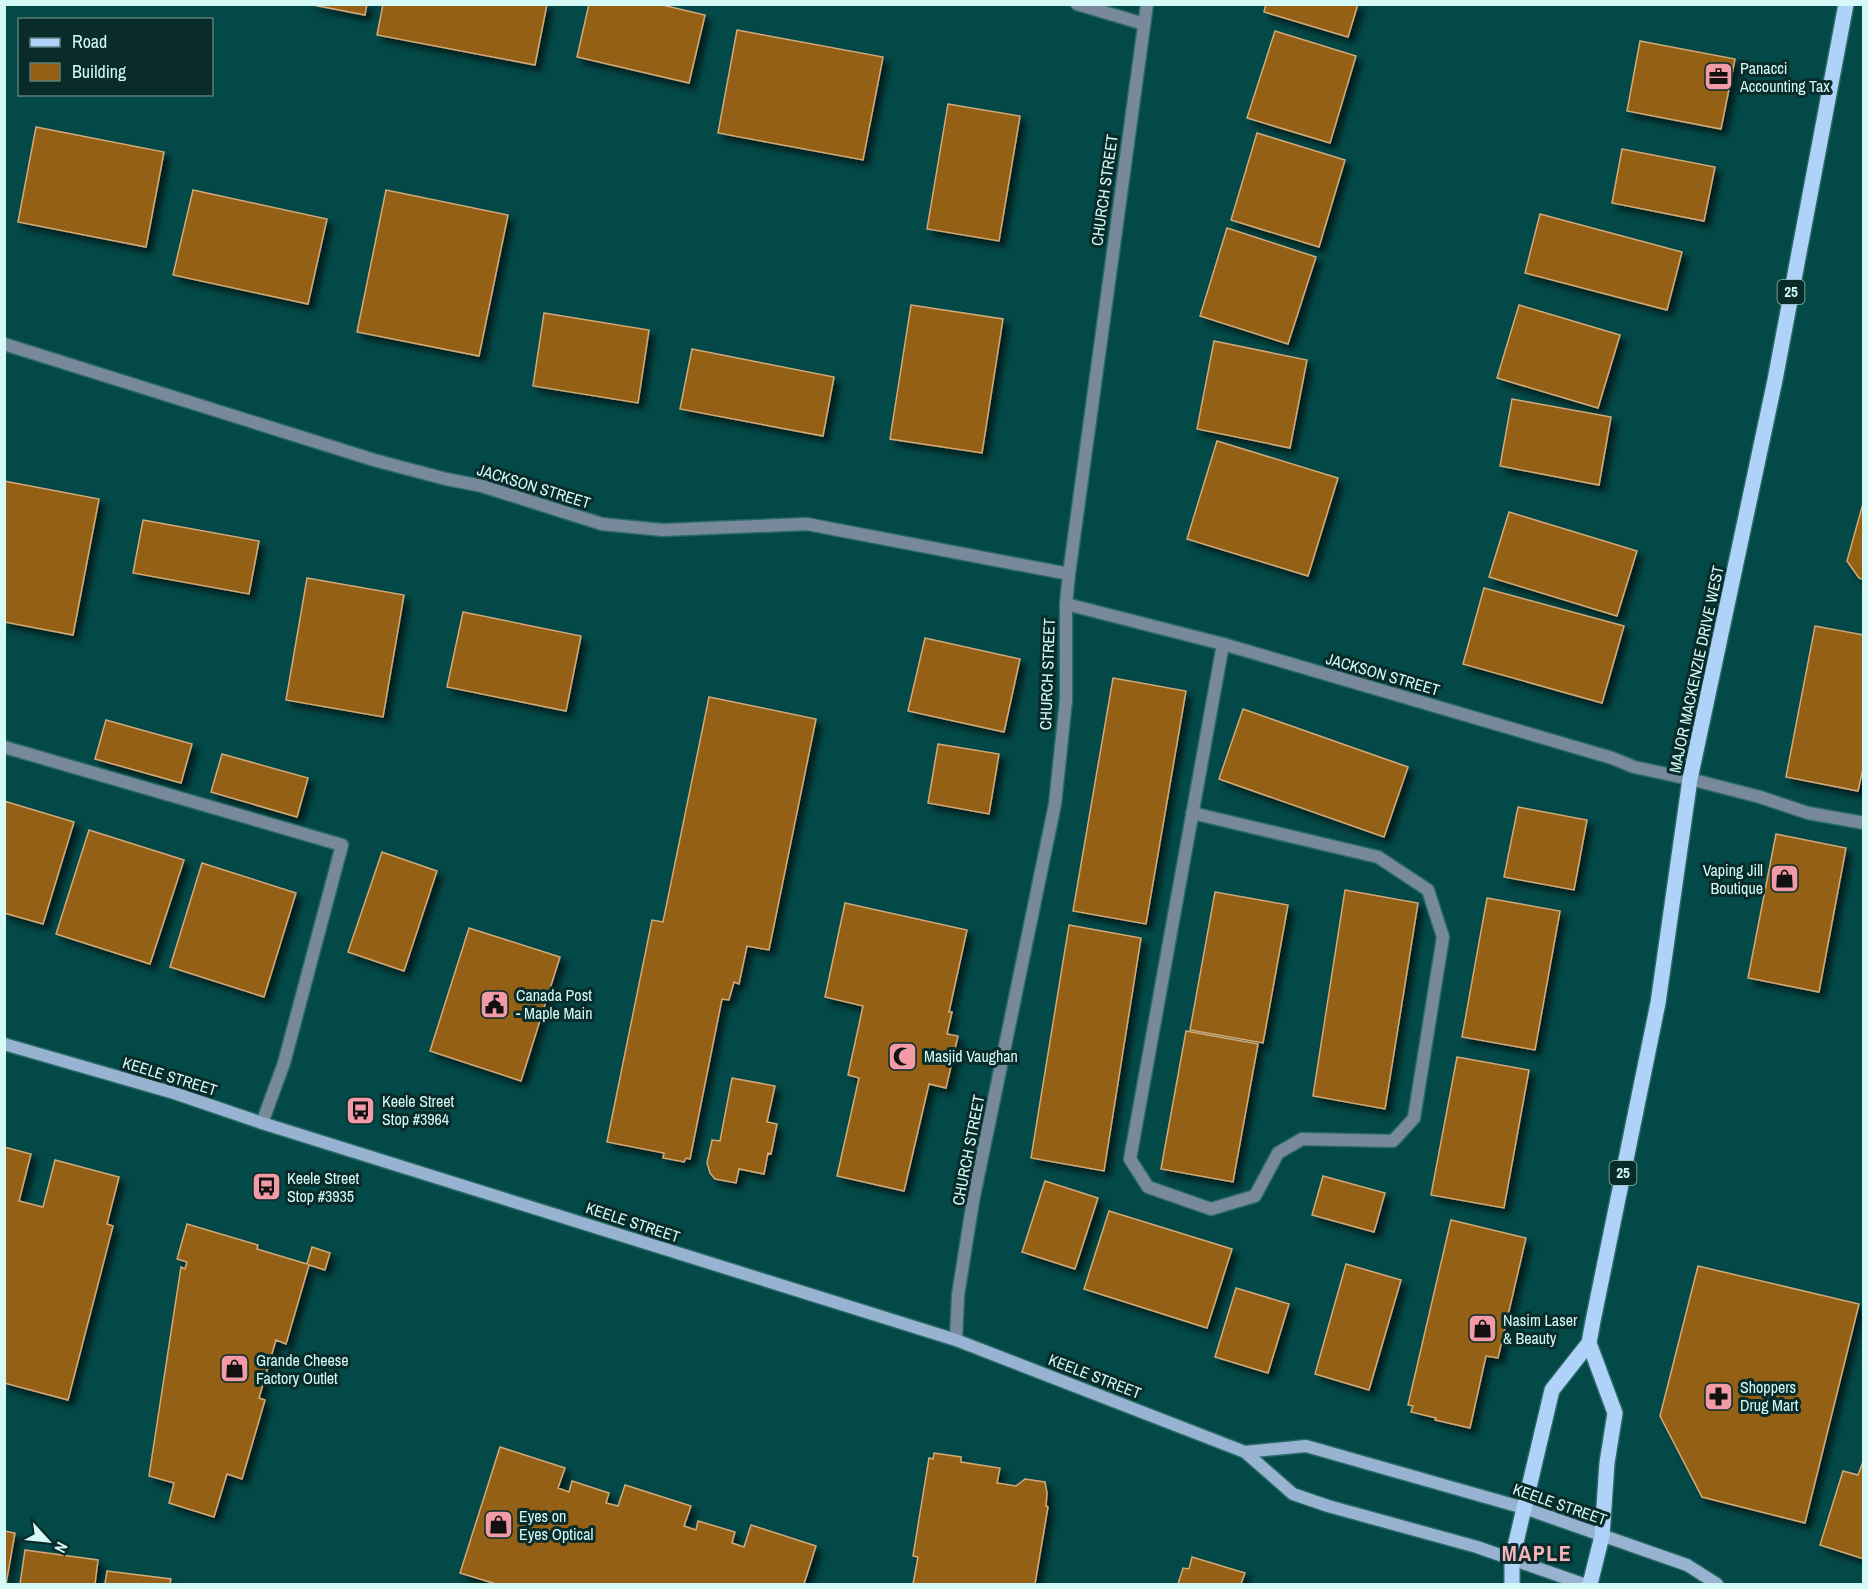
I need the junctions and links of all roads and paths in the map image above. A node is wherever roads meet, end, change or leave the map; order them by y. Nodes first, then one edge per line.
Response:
1 (1077, 4) edge
2 (1148, 4) edge
3 (1846, 4) edge
4 (1144, 24) junction
5 (4, 344) edge
6 (1069, 574) junction
7 (1066, 604) junction
8 (1223, 644) junction
9 (4, 747) edge
10 (1690, 779) junction
11 (1192, 813) junction
12 (1863, 823) edge
13 (4, 1044) edge
14 (262, 1123) junction
15 (956, 1340) junction
16 (1588, 1343) junction
17 (1245, 1452) junction
18 (1524, 1508) junction
19 (1602, 1536) junction
20 (1512, 1559) junction
21 (1512, 1584) edge
22 (1583, 1584) edge
23 (1590, 1584) edge
24 (1717, 1584) edge

1 - 4 street
2 - 4 street, CHURCH STREET
3 - 10 main road, MAJOR MACKENZIE DRIVE WEST / 25
4 - 6 street, CHURCH STREET
5 - 6 street, JACKSON STREET
6 - 7 street, CHURCH STREET
7 - 8 street, JACKSON STREET
7 - 15 street, CHURCH STREET
8 - 10 street, JACKSON STREET
8 - 11 street
9 - 14 street
10 - 12 street, JACKSON STREET
10 - 16 main road, MAJOR MACKENZIE DRIVE WEST / 25
11 - 11 street
13 - 14 main road, KEELE STREET
14 - 15 main road, KEELE STREET
15 - 17 main road, KEELE STREET
16 - 18 main road, MAJOR MACKENZIE DRIVE WEST / 25
16 - 19 main road
17 - 18 main road, KEELE STREET
17 - 20 main road, KEELE STREET
18 - 19 main road, KEELE STREET
18 - 20 main road, MAJOR MACKENZIE DRIVE WEST / 25
19 - 23 main road
19 - 24 main road, KEELE STREET
20 - 21 main road, MAJOR MACKENZIE DRIVE WEST / 25
20 - 22 main road, KEELE STREET

